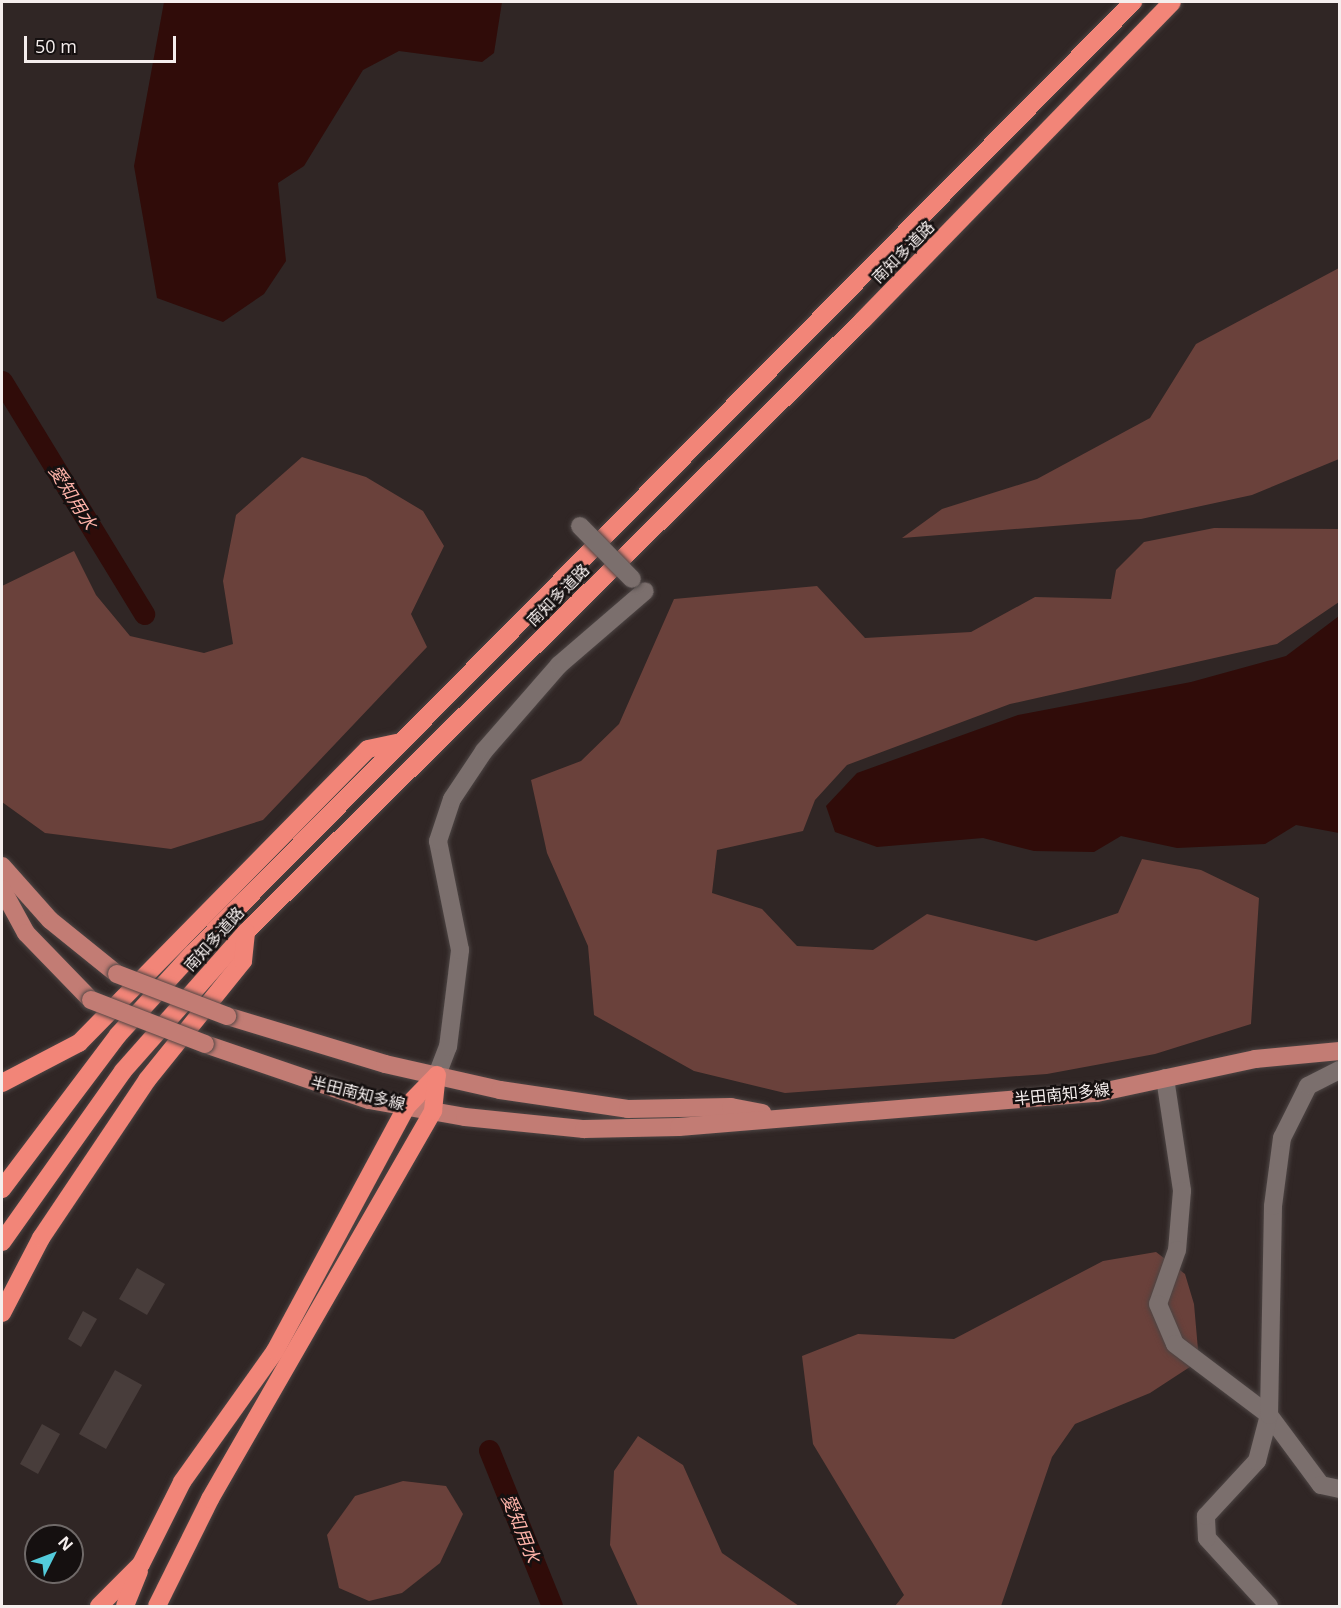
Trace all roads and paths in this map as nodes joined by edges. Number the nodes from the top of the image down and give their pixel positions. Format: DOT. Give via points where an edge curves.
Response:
graph roads {
  1 [pos="1133,2"];
  2 [pos="1173,2"];
  3 [pos="580,526"];
  4 [pos="397,743"];
  5 [pos="2,866"];
  6 [pos="2,889"];
  7 [pos="246,932"];
  8 [pos="1340,1051"];
  9 [pos="1340,1070"];
  10 [pos="436,1075"];
  11 [pos="1165,1078"];
  12 [pos="2,1083"];
  13 [pos="407,1106"];
  14 [pos="433,1111"];
  15 [pos="782,1116"];
  16 [pos="2,1189"];
  17 [pos="2,1242"];
  18 [pos="2,1313"];
  19 [pos="1269,1415"];
  20 [pos="1340,1489"];
  21 [pos="141,1564"];
  22 [pos="170,1582"];
  23 [pos="99,1606"];
  24 [pos="125,1606"];
  25 [pos="157,1606"];
  26 [pos="164,1606"];
  27 [pos="1269,1606"];
  1 -- 4 [label="highway, 南知多道路" via="827,315"];
  2 -- 7 [label="highway, 南知多道路" via="864,320"];
  3 -- 10 [label="street, bridge" via="638,585 558,665 484,751 452,799 438,841 460,950 448,1047"];
  4 -- 12 [label="highway" via="368,748 79,1043"];
  4 -- 16 [label="highway, 南知多道路" via="118,1035"];
  5 -- 10 [label="main road, 半田南知多線, bridge" via="50,920 117,974 227,1016"];
  6 -- 13 [label="main road, 半田南知多線, bridge" via="26,933 91,1000 369,1100"];
  7 -- 17 [label="highway, 南知多道路" via="123,1071"];
  7 -- 18 [label="highway" via="243,961 147,1080 41,1238"];
  8 -- 11 [label="main road, 半田南知多線" via="1255,1059"];
  9 -- 19 [label="street" via="1308,1086 1282,1138 1273,1206"];
  10 -- 13 [label="highway"];
  10 -- 14 [label="highway"];
  10 -- 15 [label="main road, 半田南知多線" via="500,1090 628,1109 731,1107"];
  11 -- 15 [label="main road, 半田南知多線" via="1097,1093"];
  11 -- 19 [label="street" via="1182,1191 1177,1250 1158,1304 1175,1344"];
  13 -- 14 [label="main road, 半田南知多線"];
  13 -- 21 [label="highway" via="275,1351 182,1482"];
  14 -- 15 [label="main road, 半田南知多線" via="585,1129 679,1127"];
  14 -- 22 [label="highway" via="210,1498"];
  19 -- 20 [label="street" via="1321,1485"];
  19 -- 27 [label="street" via="1257,1461 1206,1516 1207,1538"];
  21 -- 23 [label="highway"];
  21 -- 24 [label="highway"];
  22 -- 25 [label="highway"];
  22 -- 26 [label="highway"];
}
